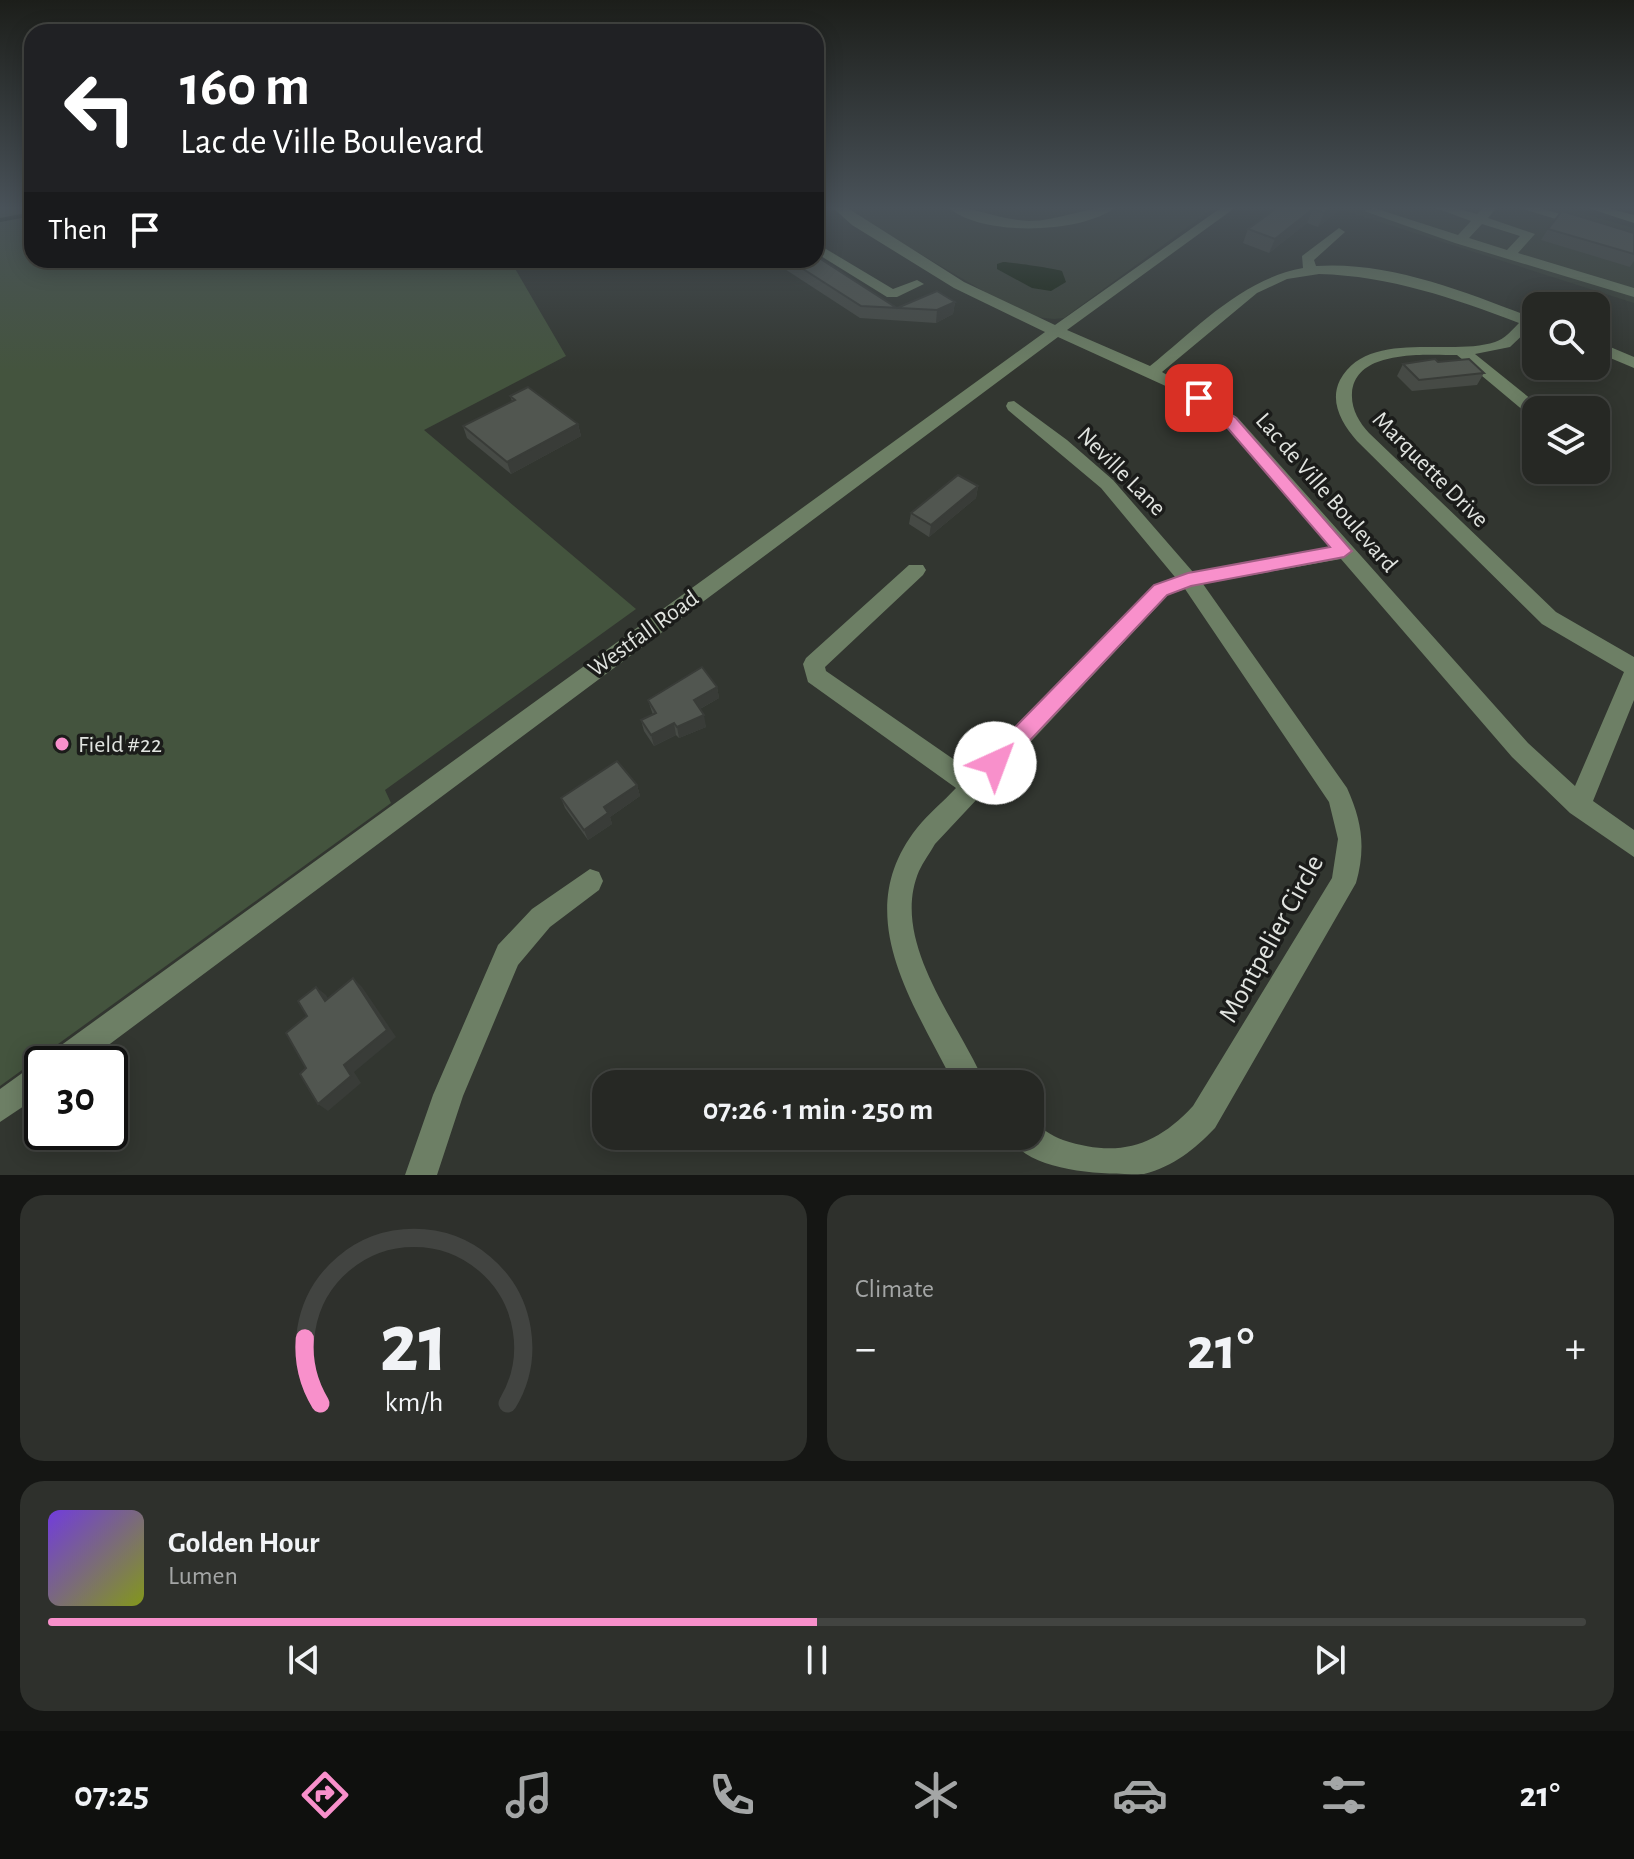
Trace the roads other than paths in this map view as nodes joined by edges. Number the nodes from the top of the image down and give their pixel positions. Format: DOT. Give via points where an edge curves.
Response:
graph roads {
  1 [pos="840,262"];
  2 [pos="923,262"];
  3 [pos="1155,262"];
  4 [pos="1307,262"];
  5 [pos="1532,262"];
  6 [pos="1312,270"];
  7 [pos="917,284"];
  8 [pos="1634,293"];
  9 [pos="1522,320"];
  10 [pos="1522,331"];
  11 [pos="1058,332"];
  12 [pos="1459,349"];
  13 [pos="1610,352"];
  14 [pos="1634,363"];
  15 [pos="1151,373"];
  16 [pos="1522,401"];
  17 [pos="1014,406"];
  18 [pos="1344,551"];
  19 [pos="916,570"];
  20 [pos="1188,580"];
  21 [pos="1634,667"];
  22 [pos="1634,674"];
  23 [pos="973,786"];
  24 [pos="1579,805"];
  25 [pos="1634,845"];
  26 [pos="590,881"];
  27 [pos="83,1046"];
  28 [pos="963,1070"];
  29 [pos="24,1089"];
  30 [pos="0,1107"];
  31 [pos="1044,1146"];
  32 [pos="1099,1169"];
  33 [pos="421,1175"];
  1 -- 7 [label="street" via="892,294"];
  2 -- 11 [label="street, Lac de Ville Boulevard" via="992,303"];
  3 -- 11 [label="street, Westfall Road"];
  4 -- 6 [label="street"];
  5 -- 8 [label="street"];
  6 -- 9 [label="street" via="1403,279"];
  6 -- 15 [label="street" via="1283,275 1252,290"];
  10 -- 12 [label="street, Marquette Drive" via="1499,346"];
  11 -- 15 [label="street, Lac de Ville Boulevard"];
  11 -- 27 [label="street, Westfall Road"];
  12 -- 16 [label="street"];
  12 -- 21 [label="street, Marquette Drive" via="1384,356 1355,370 1343,395 1353,426 1549,618"];
  13 -- 14 [label="street"];
  15 -- 18 [label="street, Lac de Ville Boulevard" via="1231,421"];
  17 -- 20 [label="street, Neville Lane" via="1108,485"];
  18 -- 20 [label="street"];
  18 -- 24 [label="street, Lac de Ville Boulevard" via="1520,750"];
  19 -- 23 [label="street" via="813,670"];
  20 -- 23 [label="street" via="1146,602"];
  20 -- 32 [label="street, Montpelier Circle" via="1338,796 1353,836 1351,860 1343,883 1204,1117 1181,1142 1153,1157"];
  22 -- 24 [label="street"];
  23 -- 28 [label="street" via="914,853 899,907 899,928 913,974"];
  24 -- 25 [label="street, Lac de Ville Boulevard"];
  26 -- 33 [label="street" via="541,918 508,955 448,1095"];
  29 -- 30 [label="street"];
  31 -- 32 [label="street, Montpelier Circle"];
}
